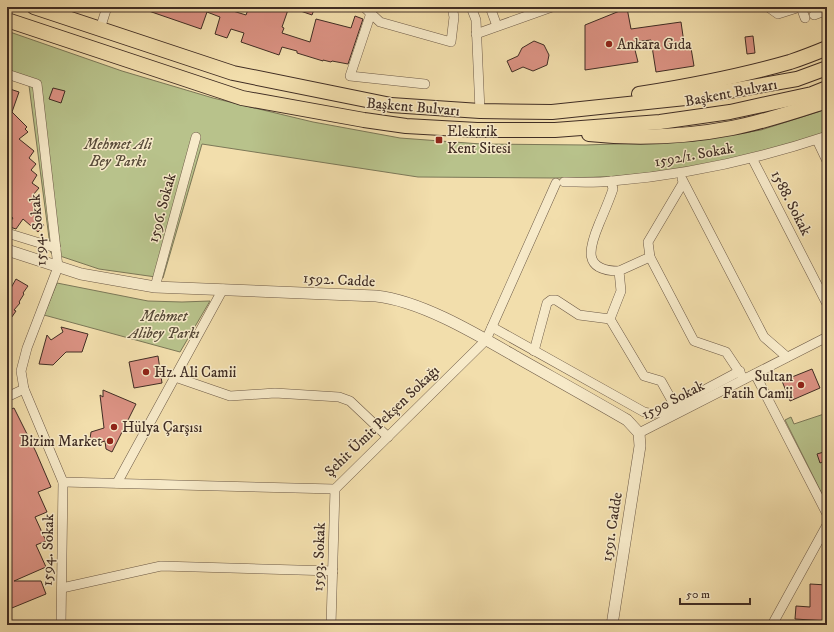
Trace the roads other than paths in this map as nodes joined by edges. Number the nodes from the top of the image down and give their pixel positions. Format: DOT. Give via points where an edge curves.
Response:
graph roads {
  1 [pos="34,7"];
  2 [pos="107,7"];
  3 [pos="452,7"];
  4 [pos="471,7"];
  5 [pos="490,7"];
  6 [pos="552,7"];
  7 [pos="768,7"];
  8 [pos="800,7"];
  9 [pos="368,10"];
  10 [pos="827,10"];
  11 [pos="7,20"];
  12 [pos="497,26"];
  13 [pos="100,29"];
  14 [pos="476,34"];
  15 [pos="827,48"];
  16 [pos="827,68"];
  17 [pos="7,74"];
  18 [pos="425,84"];
  19 [pos="827,88"];
  20 [pos="827,101"];
  21 [pos="480,111"];
  22 [pos="552,112"];
  23 [pos="554,130"];
  24 [pos="827,136"];
  25 [pos="196,137"];
  26 [pos="817,140"];
  27 [pos="752,158"];
  28 [pos="827,160"];
  29 [pos="679,174"];
  30 [pos="611,181"];
  31 [pos="560,182"];
  32 [pos="683,183"];
  33 [pos="7,233"];
  34 [pos="56,248"];
  35 [pos="7,250"];
  36 [pos="650,257"];
  37 [pos="58,267"];
  38 [pos="619,271"];
  39 [pos="155,287"];
  40 [pos="223,289"];
  41 [pos="827,304"];
  42 [pos="610,319"];
  43 [pos="492,327"];
  44 [pos="827,337"];
  45 [pos="486,340"];
  46 [pos="534,351"];
  47 [pos="787,357"];
  48 [pos="740,371"];
  49 [pos="755,374"];
  50 [pos="175,377"];
  51 [pos="744,379"];
  52 [pos="24,389"];
  53 [pos="7,397"];
  54 [pos="675,406"];
  55 [pos="639,433"];
  56 [pos="388,437"];
  57 [pos="63,482"];
  58 [pos="117,483"];
  59 [pos="335,489"];
  60 [pos="827,514"];
  61 [pos="827,525"];
  62 [pos="332,571"];
  63 [pos="62,588"];
  64 [pos="61,625"];
  65 [pos="331,625"];
  66 [pos="612,625"];
  67 [pos="772,625"];
  1 -- 13 [label="main road, Başkent Bulvarı"];
  2 -- 13 [label="street"];
  3 -- 9 [label="street" via="454,16 451,42 380,22"];
  4 -- 14 [label="street" via="476,20"];
  5 -- 12 [label="street"];
  6 -- 12 [label="street"];
  7 -- 8 [label="street" via="778,14"];
  8 -- 10 [label="street" via="809,17"];
  9 -- 18 [label="street" via="350,76"];
  11 -- 23 [label="main road, Başkent Bulvarı" via="242,98 406,126 477,130"];
  12 -- 14 [label="street"];
  13 -- 21 [label="main road, Başkent Bulvarı" via="233,73 390,105"];
  14 -- 21 [label="street"];
  15 -- 22 [label="main road" via="790,62 720,79 623,96"];
  16 -- 22 [label="main road, Başkent Bulvarı" via="797,79 695,97"];
  17 -- 34 [label="street, 1594. Sokak" via="37,84"];
  19 -- 23 [label="main road, Başkent Bulvarı" via="812,94 730,112"];
  20 -- 23 [label="main road" via="733,128 681,135 617,137"];
  21 -- 22 [label="main road, Başkent Bulvarı"];
  24 -- 26 [label="street, 1592/1. Sokak"];
  25 -- 39 [label="street, 1596. Sokak"];
  26 -- 27 [label="street, 1592/1. Sokak"];
  26 -- 28 [label="street"];
  27 -- 29 [label="street, 1592/1. Sokak"];
  27 -- 41 [label="street, 1588. Sokak"];
  29 -- 30 [label="street, 1592/1. Sokak"];
  29 -- 32 [label="street"];
  30 -- 31 [label="street, 1592/1. Sokak"];
  30 -- 38 [label="street" via="613,189 593,240 591,252 596,266 609,271"];
  31 -- 43 [label="street, Şehit Ümit Pekşen Sokağı"];
  32 -- 36 [label="street" via="648,242"];
  32 -- 47 [label="street" via="764,337"];
  33 -- 34 [label="street"];
  34 -- 37 [label="street, 1594. Sokak"];
  35 -- 37 [label="street, 1592. Cadde"];
  36 -- 38 [label="street"];
  36 -- 48 [label="street" via="694,341 726,352"];
  37 -- 39 [label="street, 1592. Cadde" via="81,274"];
  37 -- 52 [label="street, 1594. Sokak" via="24,356 21,371"];
  38 -- 42 [label="street" via="621,290"];
  39 -- 40 [label="street, 1592. Cadde"];
  40 -- 45 [label="street, 1592. Cadde" via="382,297 425,310"];
  40 -- 50 [label="street"];
  42 -- 46 [label="street" via="579,315 556,300 551,300 547,304"];
  42 -- 54 [label="street" via="644,376 661,381"];
  43 -- 45 [label="street, Şehit Ümit Pekşen Sokağı"];
  43 -- 46 [label="street"];
  44 -- 47 [label="street, 1590 Sokak"];
  45 -- 55 [label="street, 1592. Cadde" via="627,420"];
  45 -- 56 [label="street, Şehit Ümit Pekşen Sokağı"];
  46 -- 54 [label="street" via="644,412 655,414"];
  47 -- 49 [label="street, 1590 Sokak"];
  48 -- 51 [label="street"];
  48 -- 54 [label="street"];
  49 -- 51 [label="street, 1590 Sokak"];
  49 -- 60 [label="street"];
  50 -- 56 [label="street" via="230,396 275,393 339,397 350,402"];
  50 -- 58 [label="street"];
  51 -- 55 [label="street, 1590 Sokak"];
  52 -- 53 [label="street"];
  52 -- 57 [label="street, 1594. Sokak"];
  55 -- 66 [label="street, 1591. Cadde" via="640,446"];
  56 -- 59 [label="street, Şehit Ümit Pekşen Sokağı"];
  57 -- 58 [label="street, Şehit Ümit Pekşen Sokağı"];
  57 -- 63 [label="street, 1594. Sokak"];
  58 -- 59 [label="street, Şehit Ümit Pekşen Sokağı"];
  59 -- 62 [label="street, 1593. Sokak"];
  61 -- 67 [label="street"];
  62 -- 63 [label="street" via="161,566"];
  62 -- 65 [label="street, 1593. Sokak"];
  63 -- 64 [label="street, 1594. Sokak"];
}
